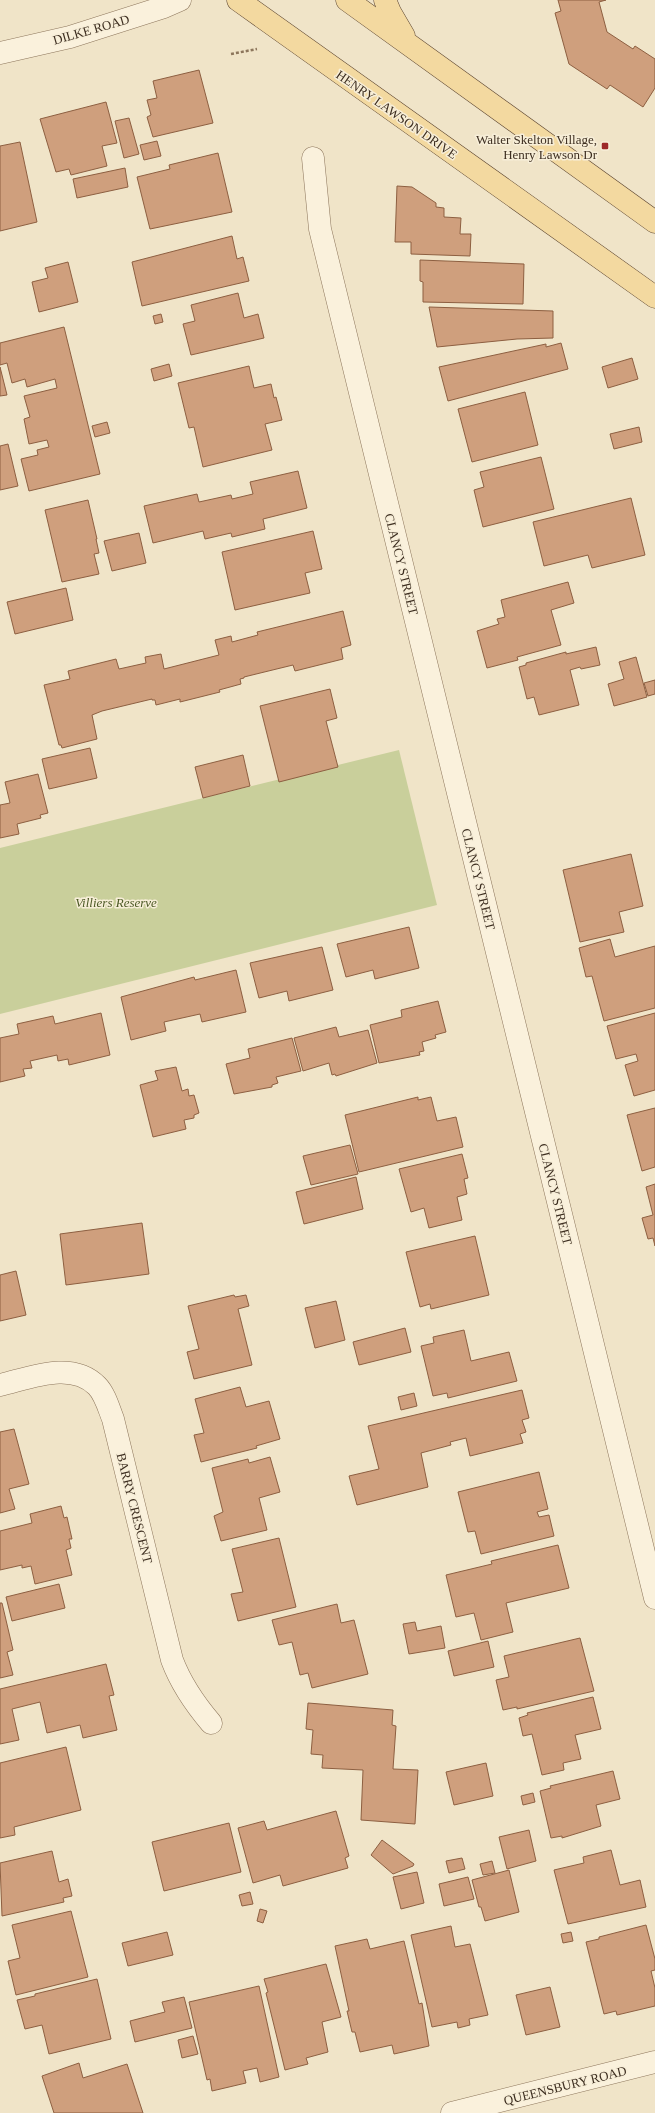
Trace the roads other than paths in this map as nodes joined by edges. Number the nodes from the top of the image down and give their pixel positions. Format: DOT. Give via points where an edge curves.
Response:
graph roads {
  1 [pos="180,0"];
  2 [pos="238,0"];
  3 [pos="347,0"];
  4 [pos="385,0"];
  5 [pos="408,42"];
  6 [pos="0,53"];
  7 [pos="313,158"];
  8 [pos="655,222"];
  9 [pos="655,297"];
  10 [pos="0,1385"];
  11 [pos="655,1598"];
  12 [pos="211,1723"];
  13 [pos="655,2062"];
  14 [pos="452,2113"];
  1 -- 6 [label="street, DILKE ROAD" via="70,37"];
  2 -- 9 [label="main road, HENRY LAWSON DRIVE"];
  3 -- 5 [label="main road"];
  4 -- 5 [label="main road"];
  5 -- 8 [label="main road"];
  7 -- 11 [label="street, CLANCY STREET" via="320,229"];
  10 -- 12 [label="street, BARRY CRESCENT" via="50,1373 66,1372 83,1376 98,1386 113,1419 172,1660 190,1697"];
  13 -- 14 [label="street, QUEENSBURY ROAD"];
}
